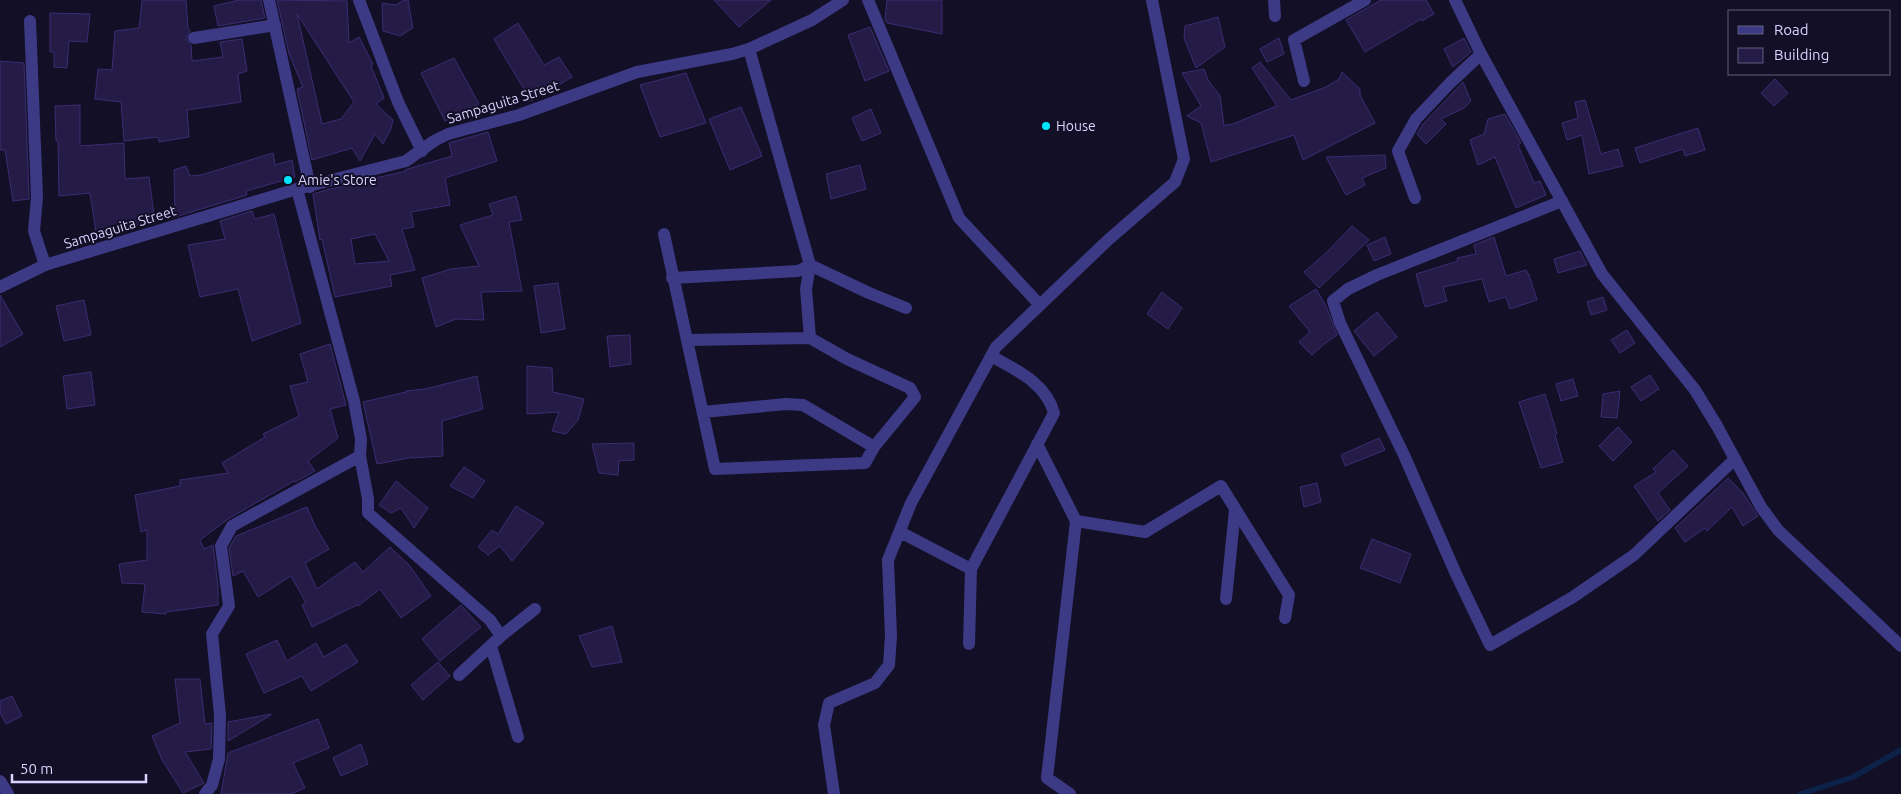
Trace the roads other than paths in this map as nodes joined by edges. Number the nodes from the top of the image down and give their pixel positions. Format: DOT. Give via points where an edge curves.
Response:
graph roads {
  1 [pos="269,0"];
  2 [pos="359,0"];
  3 [pos="843,0"];
  4 [pos="868,0"];
  5 [pos="1152,0"];
  6 [pos="1274,0"];
  7 [pos="1365,0"];
  8 [pos="1455,0"];
  9 [pos="1275,16"];
  10 [pos="30,21"];
  11 [pos="275,25"];
  12 [pos="194,38"];
  13 [pos="749,49"];
  14 [pos="1481,54"];
  15 [pos="1304,82"];
  16 [pos="422,151"];
  17 [pos="310,187"];
  18 [pos="297,189"];
  19 [pos="1415,198"];
  20 [pos="1562,201"];
  21 [pos="664,234"];
  22 [pos="45,265"];
  23 [pos="810,265"];
  24 [pos="672,278"];
  25 [pos="0,287"];
  26 [pos="1039,304"];
  27 [pos="906,308"];
  28 [pos="810,338"];
  29 [pos="687,340"];
  30 [pos="991,356"];
  31 [pos="703,412"];
  32 [pos="1037,444"];
  33 [pos="874,447"];
  34 [pos="360,456"];
  35 [pos="1735,459"];
  36 [pos="1235,510"];
  37 [pos="1076,522"];
  38 [pos="900,532"];
  39 [pos="971,569"];
  40 [pos="1226,599"];
  41 [pos="536,609"];
  42 [pos="1285,618"];
  43 [pos="500,636"];
  44 [pos="969,644"];
  45 [pos="491,646"];
  46 [pos="1901,646"];
  47 [pos="459,674"];
  48 [pos="518,737"];
  49 [pos="0,781"];
  50 [pos="8,794"];
  51 [pos="205,794"];
  52 [pos="834,794"];
  53 [pos="1070,794"];
  1 -- 11 [label="street"];
  2 -- 16 [label="street" via="398,102"];
  3 -- 13 [label="street, Sampaguita Street" via="812,20"];
  4 -- 26 [label="street" via="959,218"];
  5 -- 26 [label="street" via="1184,159 1175,182"];
  6 -- 9 [label="street"];
  7 -- 15 [label="street" via="1294,40"];
  8 -- 14 [label="street"];
  10 -- 22 [label="street" via="37,197 34,231"];
  11 -- 12 [label="street"];
  11 -- 17 [label="street"];
  13 -- 16 [label="street, Sampaguita Street" via="637,72 519,115 448,134"];
  13 -- 23 [label="street"];
  14 -- 19 [label="street" via="1416,119 1398,151"];
  14 -- 20 [label="street"];
  16 -- 17 [label="street, Sampaguita Street" via="406,161"];
  17 -- 18 [label="street, Sampaguita Street"];
  18 -- 22 [label="street, Sampaguita Street"];
  18 -- 34 [label="street" via="354,401 361,439"];
  20 -- 35 [label="street" via="1602,274 1695,390"];
  20 -- 35 [label="street" via="1377,275 1348,289 1333,301 1340,323 1490,645 1573,597 1634,555"];
  21 -- 24 [label="street"];
  22 -- 25 [label="street, Sampaguita Street"];
  23 -- 24 [label="street" via="798,271"];
  23 -- 27 [label="street"];
  23 -- 28 [label="street" via="806,289"];
  24 -- 29 [label="street"];
  26 -- 30 [label="street"];
  28 -- 29 [label="street"];
  28 -- 33 [label="street" via="910,388 915,397"];
  29 -- 31 [label="street"];
  30 -- 32 [label="street" via="1037,384 1052,406 1054,413"];
  30 -- 38 [label="street" via="911,503"];
  31 -- 33 [label="street" via="803,405"];
  31 -- 33 [label="street" via="715,469 865,463"];
  32 -- 37 [label="street"];
  32 -- 39 [label="street"];
  34 -- 43 [label="street" via="368,514 490,620"];
  34 -- 51 [label="street" via="232,526 221,546 229,606 212,634 220,715 219,759 212,785"];
  35 -- 46 [label="street" via="1761,507 1778,530"];
  36 -- 37 [label="street" via="1221,486 1145,532"];
  36 -- 40 [label="street"];
  36 -- 42 [label="street" via="1289,595"];
  37 -- 53 [label="street" via="1047,778"];
  38 -- 39 [label="street"];
  38 -- 52 [label="street" via="888,560 889,664 876,683 829,703 824,725"];
  39 -- 44 [label="street"];
  41 -- 43 [label="street"];
  43 -- 45 [label="street"];
  45 -- 47 [label="street"];
  45 -- 48 [label="street"];
  49 -- 50 [label="street"];
}
